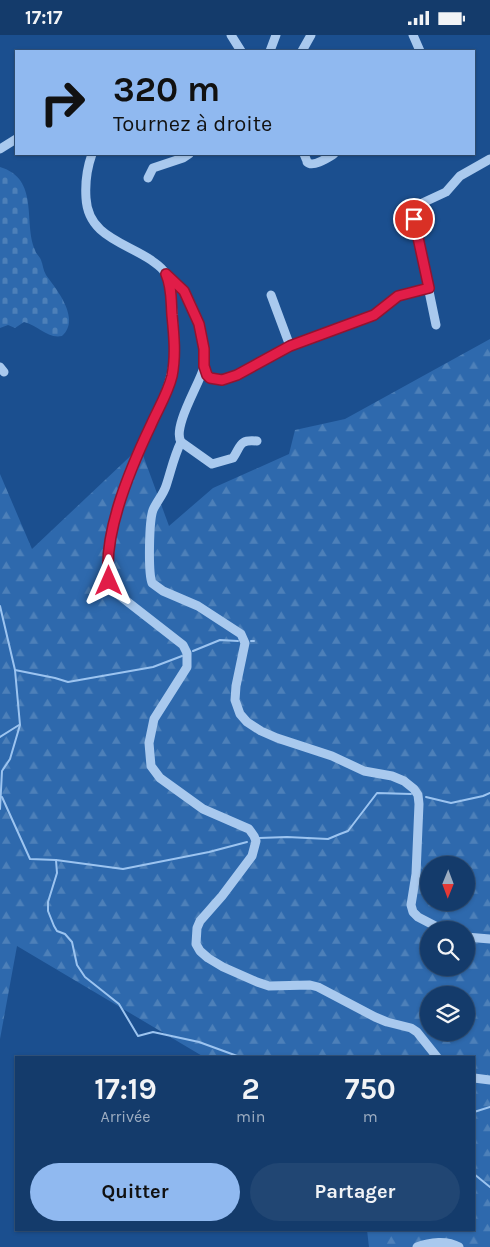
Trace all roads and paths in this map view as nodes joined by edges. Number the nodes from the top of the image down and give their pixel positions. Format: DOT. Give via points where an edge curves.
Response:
graph roads {
  1 [pos="231,35"];
  2 [pos="276,35"];
  3 [pos="311,35"];
  4 [pos="413,35"];
  5 [pos="240,50"];
  6 [pos="270,50"];
  7 [pos="303,50"];
  8 [pos="420,50"];
  9 [pos="15,140"];
  10 [pos="0,149"];
  11 [pos="92,155"];
  12 [pos="188,155"];
  13 [pos="304,155"];
  14 [pos="332,155"];
  15 [pos="490,159"];
  16 [pos="148,178"];
  17 [pos="166,274"];
  18 [pos="429,288"];
  19 [pos="271,295"];
  20 [pos="436,325"];
  21 [pos="290,346"];
  22 [pos="204,366"];
  23 [pos="257,441"];
  24 [pos="181,442"];
  25 [pos="426,921"];
  26 [pos="475,938"];
  27 [pos="490,939"];
  28 [pos="436,1056"];
  29 [pos="475,1078"];
  30 [pos="490,1080"];
  31 [pos="417,1247"];
  32 [pos="459,1247"];
  1 -- 5 [label="street"];
  2 -- 6 [label="street"];
  3 -- 7 [label="street"];
  4 -- 8 [label="street"];
  9 -- 10 [label="street"];
  11 -- 17 [label="street" via="86,175 86,194 94,223 102,232 156,264"];
  12 -- 16 [label="street" via="154,167"];
  13 -- 14 [label="street" via="307,162 313,163"];
  15 -- 18 [label="street" via="460,176 446,192 415,208 414,219"];
  17 -- 22 [label="street" via="184,291 199,324"];
  17 -- 28 [label="street" via="174,339 172,372 116,512 108,577 114,592 182,645 187,653 187,667 154,719 148,743 152,769 204,809 249,829 256,841 252,856 200,921 196,944 208,958 257,982 269,986 318,987 382,1021 411,1028"];
  18 -- 20 [label="street"];
  18 -- 21 [label="street" via="398,296 374,315"];
  19 -- 21 [label="street"];
  21 -- 22 [label="street" via="222,380 208,376"];
  22 -- 24 [label="street" via="179,432"];
  23 -- 24 [label="street" via="241,443 233,458 215,464 208,463"];
  24 -- 25 [label="street" via="166,488 151,517 152,583 198,606 241,634 245,643 235,700 247,722 269,735 332,756 364,771 392,776 414,789 419,804 416,874 411,905 413,912"];
  26 -- 27 [label="street"];
  29 -- 30 [label="street"];
  31 -- 32 [label="street" via="444,1243"];
}
